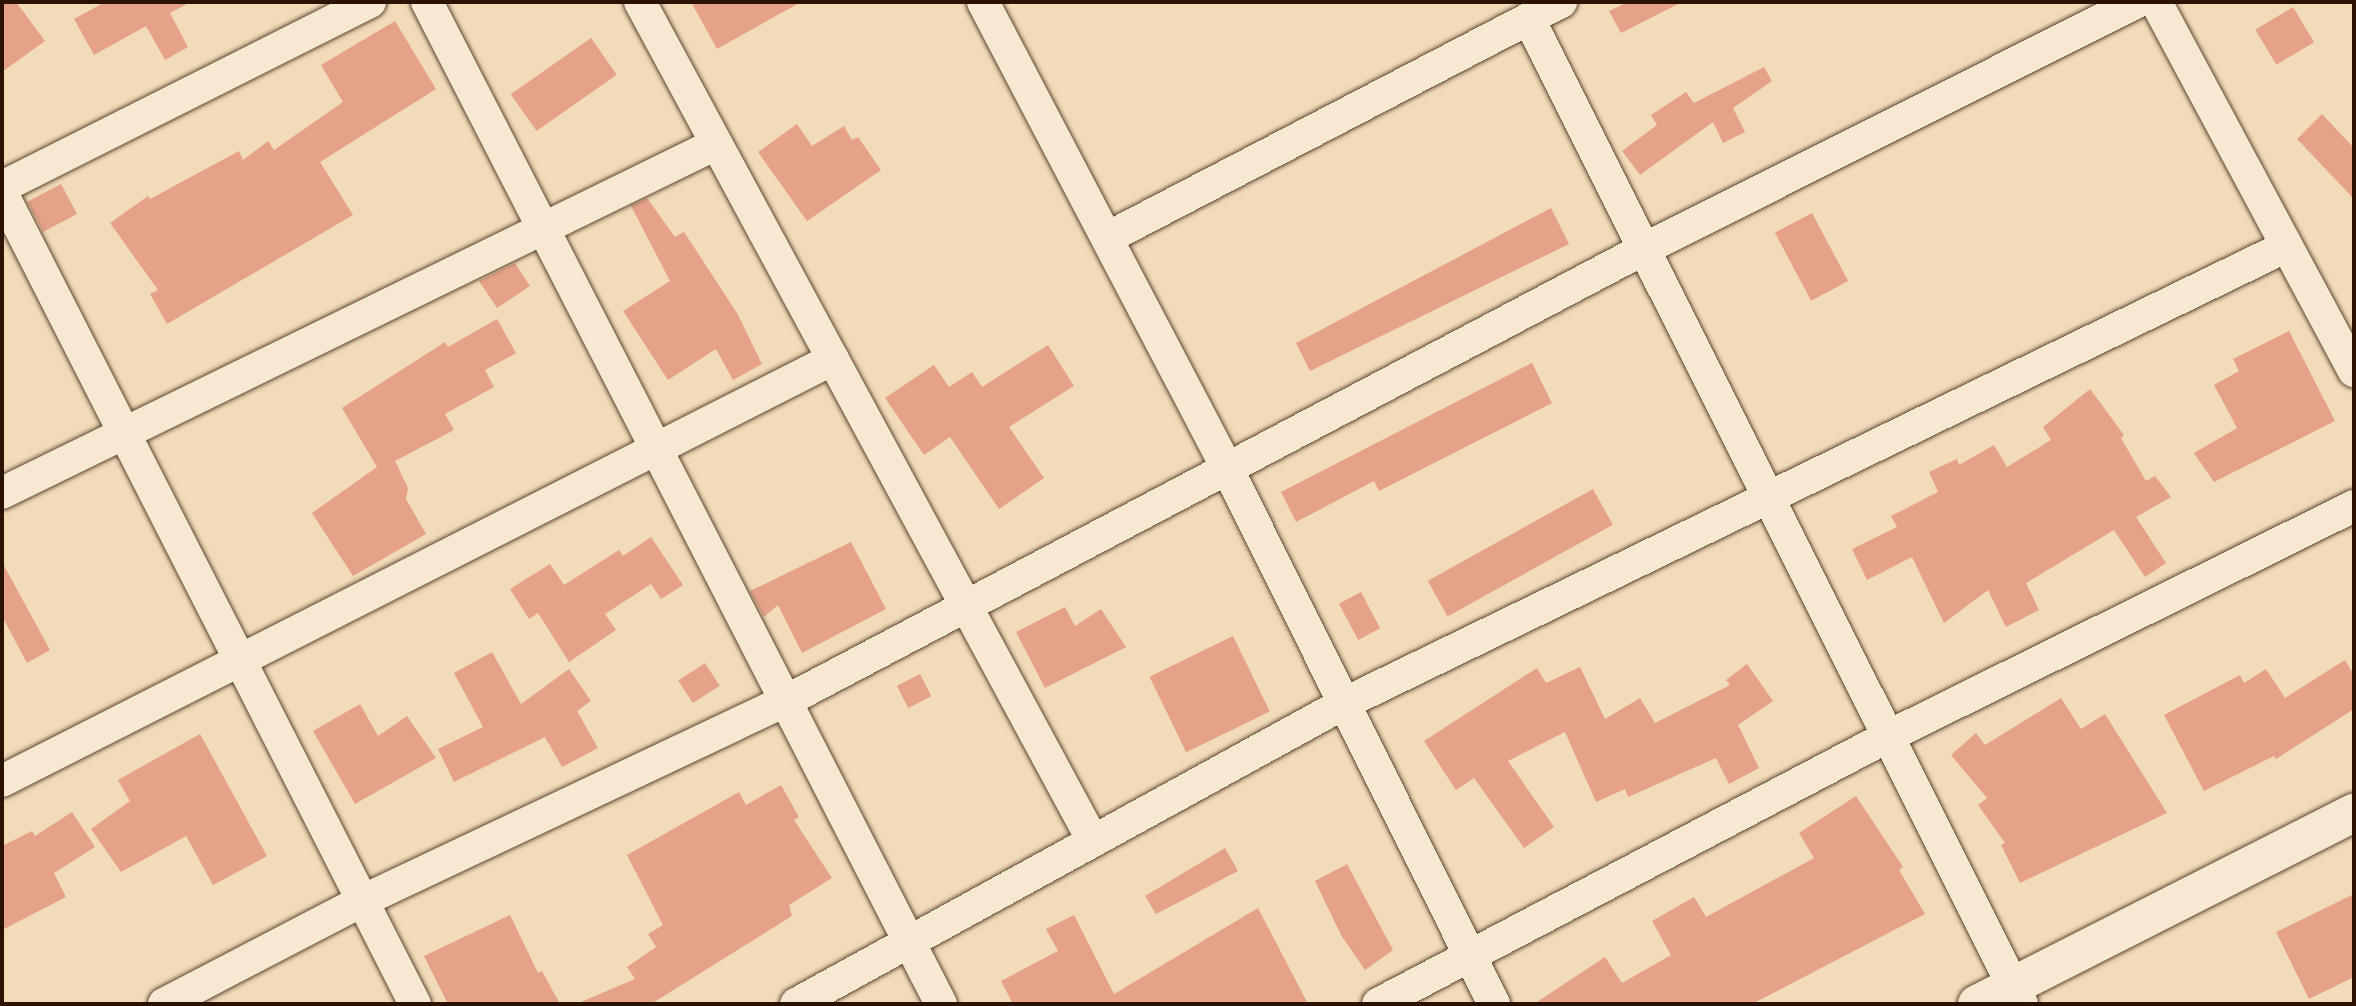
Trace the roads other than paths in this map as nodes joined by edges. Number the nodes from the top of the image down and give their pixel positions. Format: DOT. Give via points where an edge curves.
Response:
graph roads {
  1 [pos="370,2"];
  2 [pos="428,2"];
  3 [pos="640,2"];
  4 [pos="983,2"];
  5 [pos="1561,2"];
  6 [pos="2137,2"];
  7 [pos="2156,2"];
  8 [pos="1529,19"];
  9 [pos="716,144"];
  10 [pos="2,187"];
  11 [pos="2,193"];
  12 [pos="543,228"];
  13 [pos="1107,238"];
  14 [pos="2287,246"];
  15 [pos="1644,248"];
  16 [pos="833,359"];
  17 [pos="2354,371"];
  18 [pos="124,433"];
  19 [pos="657,449"];
  20 [pos="1227,467"];
  21 [pos="2,493"];
  22 [pos="1768,498"];
  23 [pos="2354,506"];
  24 [pos="967,608"];
  25 [pos="240,660"];
  26 [pos="786,701"];
  27 [pos="1343,704"];
  28 [pos="1887,737"];
  29 [pos="2,781"];
  30 [pos="2354,813"];
  31 [pos="1093,841"];
  32 [pos="362,901"];
  33 [pos="909,941"];
  34 [pos="1471,957"];
  35 [pos="2017,995"];
  36 [pos="164,1004"];
  37 [pos="415,1004"];
  38 [pos="796,1004"];
  39 [pos="941,1004"];
  40 [pos="1378,1004"];
  41 [pos="1494,1004"];
  42 [pos="1977,1004"];
  1 -- 10 [label="street"];
  2 -- 12 [label="street"];
  3 -- 9 [label="street"];
  4 -- 13 [label="street"];
  5 -- 8 [label="street"];
  6 -- 15 [label="street"];
  7 -- 14 [label="street"];
  8 -- 13 [label="street"];
  8 -- 15 [label="street"];
  9 -- 12 [label="street"];
  9 -- 16 [label="street"];
  11 -- 18 [label="street"];
  12 -- 18 [label="street"];
  12 -- 19 [label="street"];
  13 -- 20 [label="street"];
  14 -- 17 [label="street"];
  14 -- 22 [label="street"];
  15 -- 20 [label="street"];
  15 -- 22 [label="street"];
  16 -- 19 [label="street"];
  16 -- 24 [label="street"];
  18 -- 21 [label="street"];
  18 -- 25 [label="street"];
  19 -- 25 [label="street"];
  19 -- 26 [label="street"];
  20 -- 24 [label="street"];
  20 -- 27 [label="street"];
  22 -- 27 [label="street"];
  22 -- 28 [label="street"];
  23 -- 28 [label="street"];
  24 -- 26 [label="street"];
  24 -- 31 [label="street"];
  25 -- 29 [label="street"];
  25 -- 32 [label="street"];
  26 -- 32 [label="street"];
  26 -- 33 [label="street"];
  27 -- 31 [label="street"];
  27 -- 34 [label="street"];
  28 -- 34 [label="street"];
  28 -- 35 [label="street"];
  30 -- 35 [label="street"];
  31 -- 33 [label="street"];
  32 -- 36 [label="street"];
  32 -- 37 [label="street"];
  33 -- 38 [label="street"];
  33 -- 39 [label="street"];
  34 -- 40 [label="street"];
  34 -- 41 [label="street"];
  35 -- 42 [label="street"];
}
